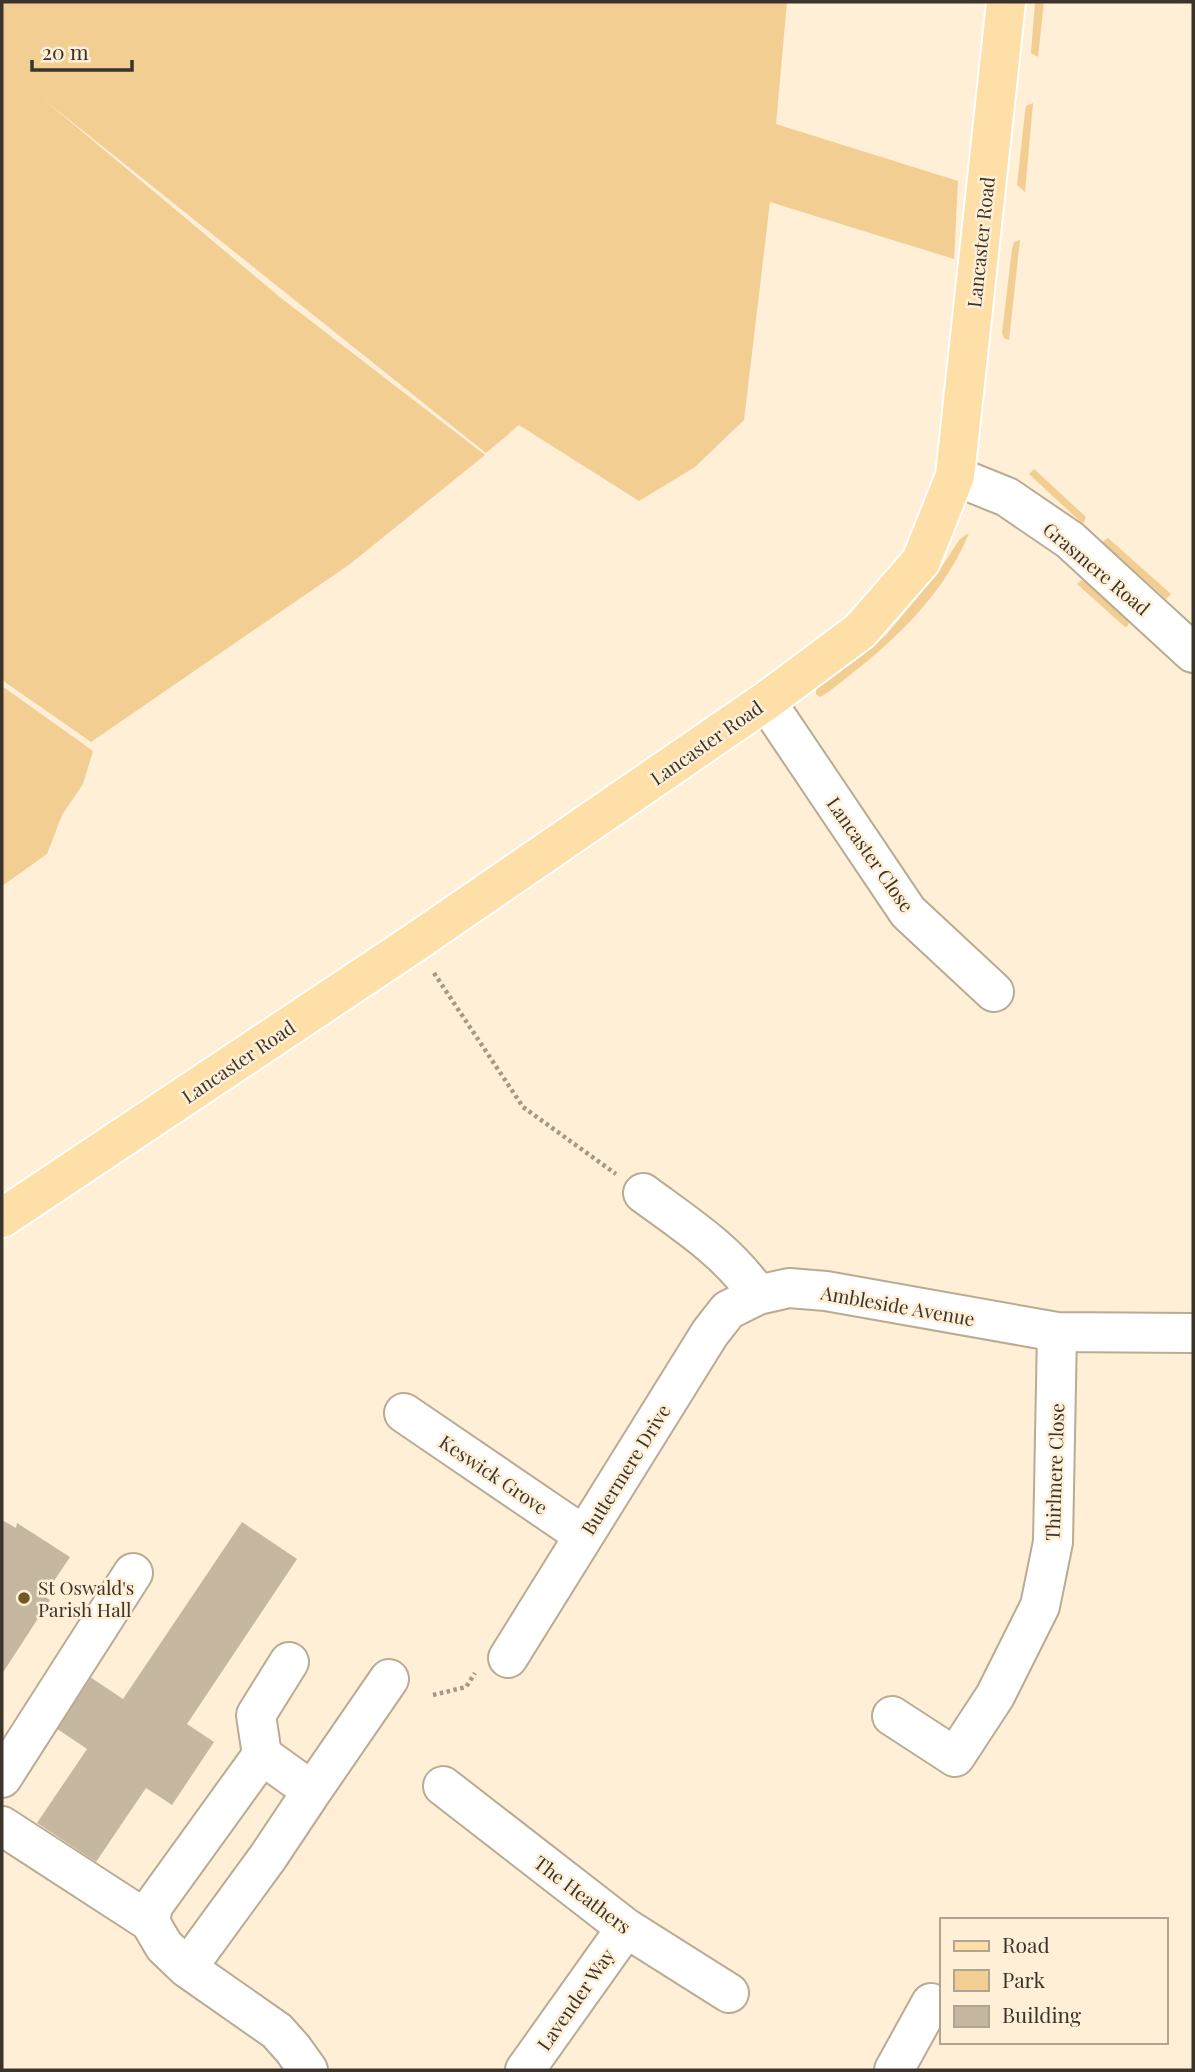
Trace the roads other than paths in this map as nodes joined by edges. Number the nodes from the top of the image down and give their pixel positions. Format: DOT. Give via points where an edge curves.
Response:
graph roads {
  1 [pos="1006,2"];
  2 [pos="955,476"];
  3 [pos="1193,653"];
  4 [pos="766,701"];
  5 [pos="994,992"];
  6 [pos="643,1193"];
  7 [pos="2,1218"];
  8 [pos="758,1295"];
  9 [pos="1057,1332"];
  10 [pos="1193,1333"];
  11 [pos="404,1413"];
  12 [pos="583,1535"];
  13 [pos="133,1573"];
  14 [pos="508,1658"];
  15 [pos="289,1662"];
  16 [pos="389,1679"];
  17 [pos="892,1716"];
  18 [pos="262,1755"];
  19 [pos="2,1778"];
  20 [pos="443,1786"];
  21 [pos="312,1791"];
  22 [pos="2,1826"];
  23 [pos="150,1922"];
  24 [pos="626,1928"];
  25 [pos="187,1968"];
  26 [pos="729,1993"];
  27 [pos="931,2003"];
  28 [pos="308,2070"];
  29 [pos="525,2070"];
  30 [pos="894,2070"];
  1 -- 2 [label="main road, Lancaster Road"];
  2 -- 3 [label="street, Grasmere Road" via="1007,497 1069,540"];
  2 -- 4 [label="main road, Lancaster Road" via="921,561 860,631"];
  4 -- 5 [label="street, Lancaster Close" via="908,912"];
  4 -- 7 [label="main road, Lancaster Road"];
  6 -- 8 [label="street" via="720,1250"];
  8 -- 9 [label="street, Ambleside Avenue" via="789,1288 826,1291"];
  8 -- 12 [label="street, Buttermere Drive" via="728,1310 710,1333"];
  9 -- 10 [label="street, Ambleside Avenue"];
  9 -- 17 [label="street, Thirlmere Close" via="1053,1542 1040,1606 995,1696 969,1765"];
  11 -- 12 [label="street, Keswick Grove"];
  12 -- 14 [label="street, Buttermere Drive"];
  13 -- 19 [label="street"];
  15 -- 18 [label="street" via="256,1715"];
  16 -- 21 [label="street"];
  18 -- 21 [label="street"];
  18 -- 23 [label="street" via="153,1906"];
  20 -- 24 [label="street, The Heathers"];
  21 -- 25 [label="street"];
  22 -- 23 [label="street"];
  23 -- 25 [label="street" via="164,1946"];
  24 -- 26 [label="street, The Heathers"];
  24 -- 29 [label="street, Lavender Way"];
  25 -- 28 [label="street" via="277,2031"];
  27 -- 30 [label="street"];
}
